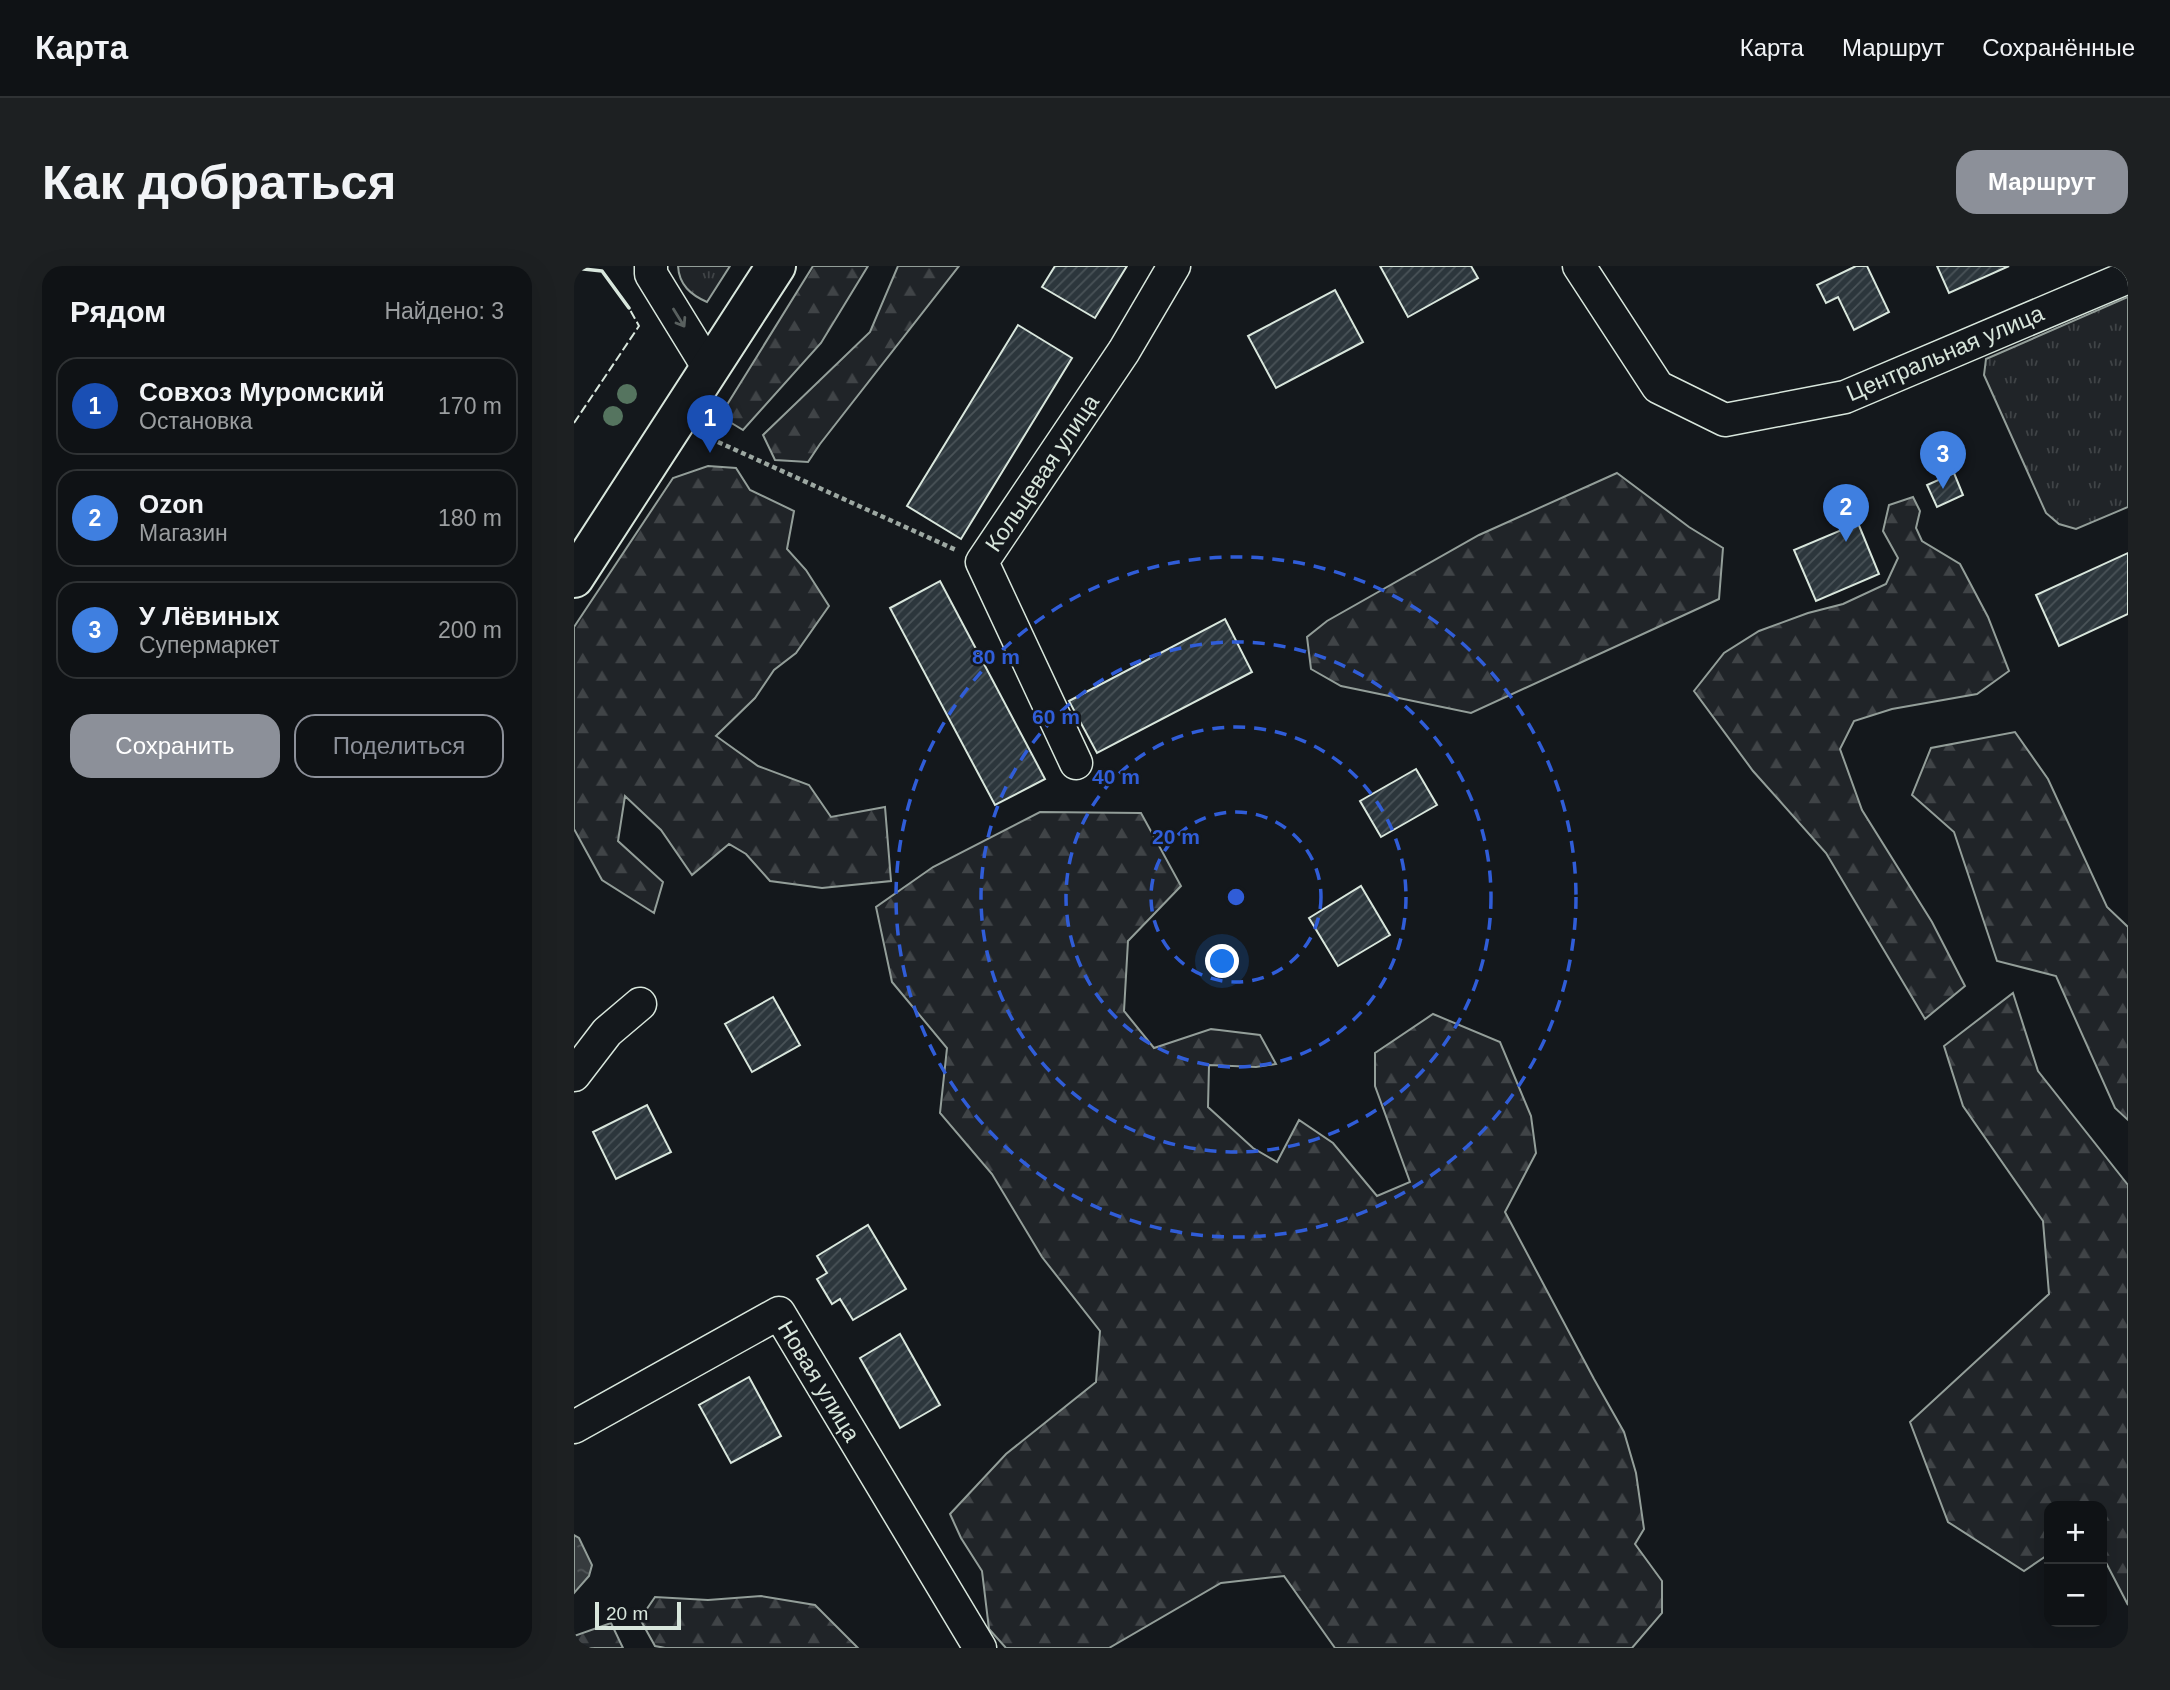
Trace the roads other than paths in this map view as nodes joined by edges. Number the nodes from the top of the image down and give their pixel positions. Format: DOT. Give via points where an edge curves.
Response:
graph roads {
  1 [pos="651,266"];
  2 [pos="776,266"];
  3 [pos="1174,266"];
  4 [pos="1579,266"];
  5 [pos="2128,276"];
  6 [pos="710,370"];
  7 [pos="574,578"];
  8 [pos="1076,763"];
  9 [pos="640,1004"];
  10 [pos="574,1075"];
  11 [pos="582,1416"];
  12 [pos="980,1648"];
  1 -- 6 [label="street, one-way" via="651,274"];
  2 -- 6 [label="main road"];
  3 -- 8 [label="street, Кольцевая улица" via="1125,351 982,562"];
  4 -- 5 [label="street, Центральная улица" via="1658,387 1725,420 1846,397"];
  6 -- 7 [label="main road"];
  9 -- 10 [label="street" via="607,1032"];
  11 -- 12 [label="street, Новая улица" via="779,1313"];
}
